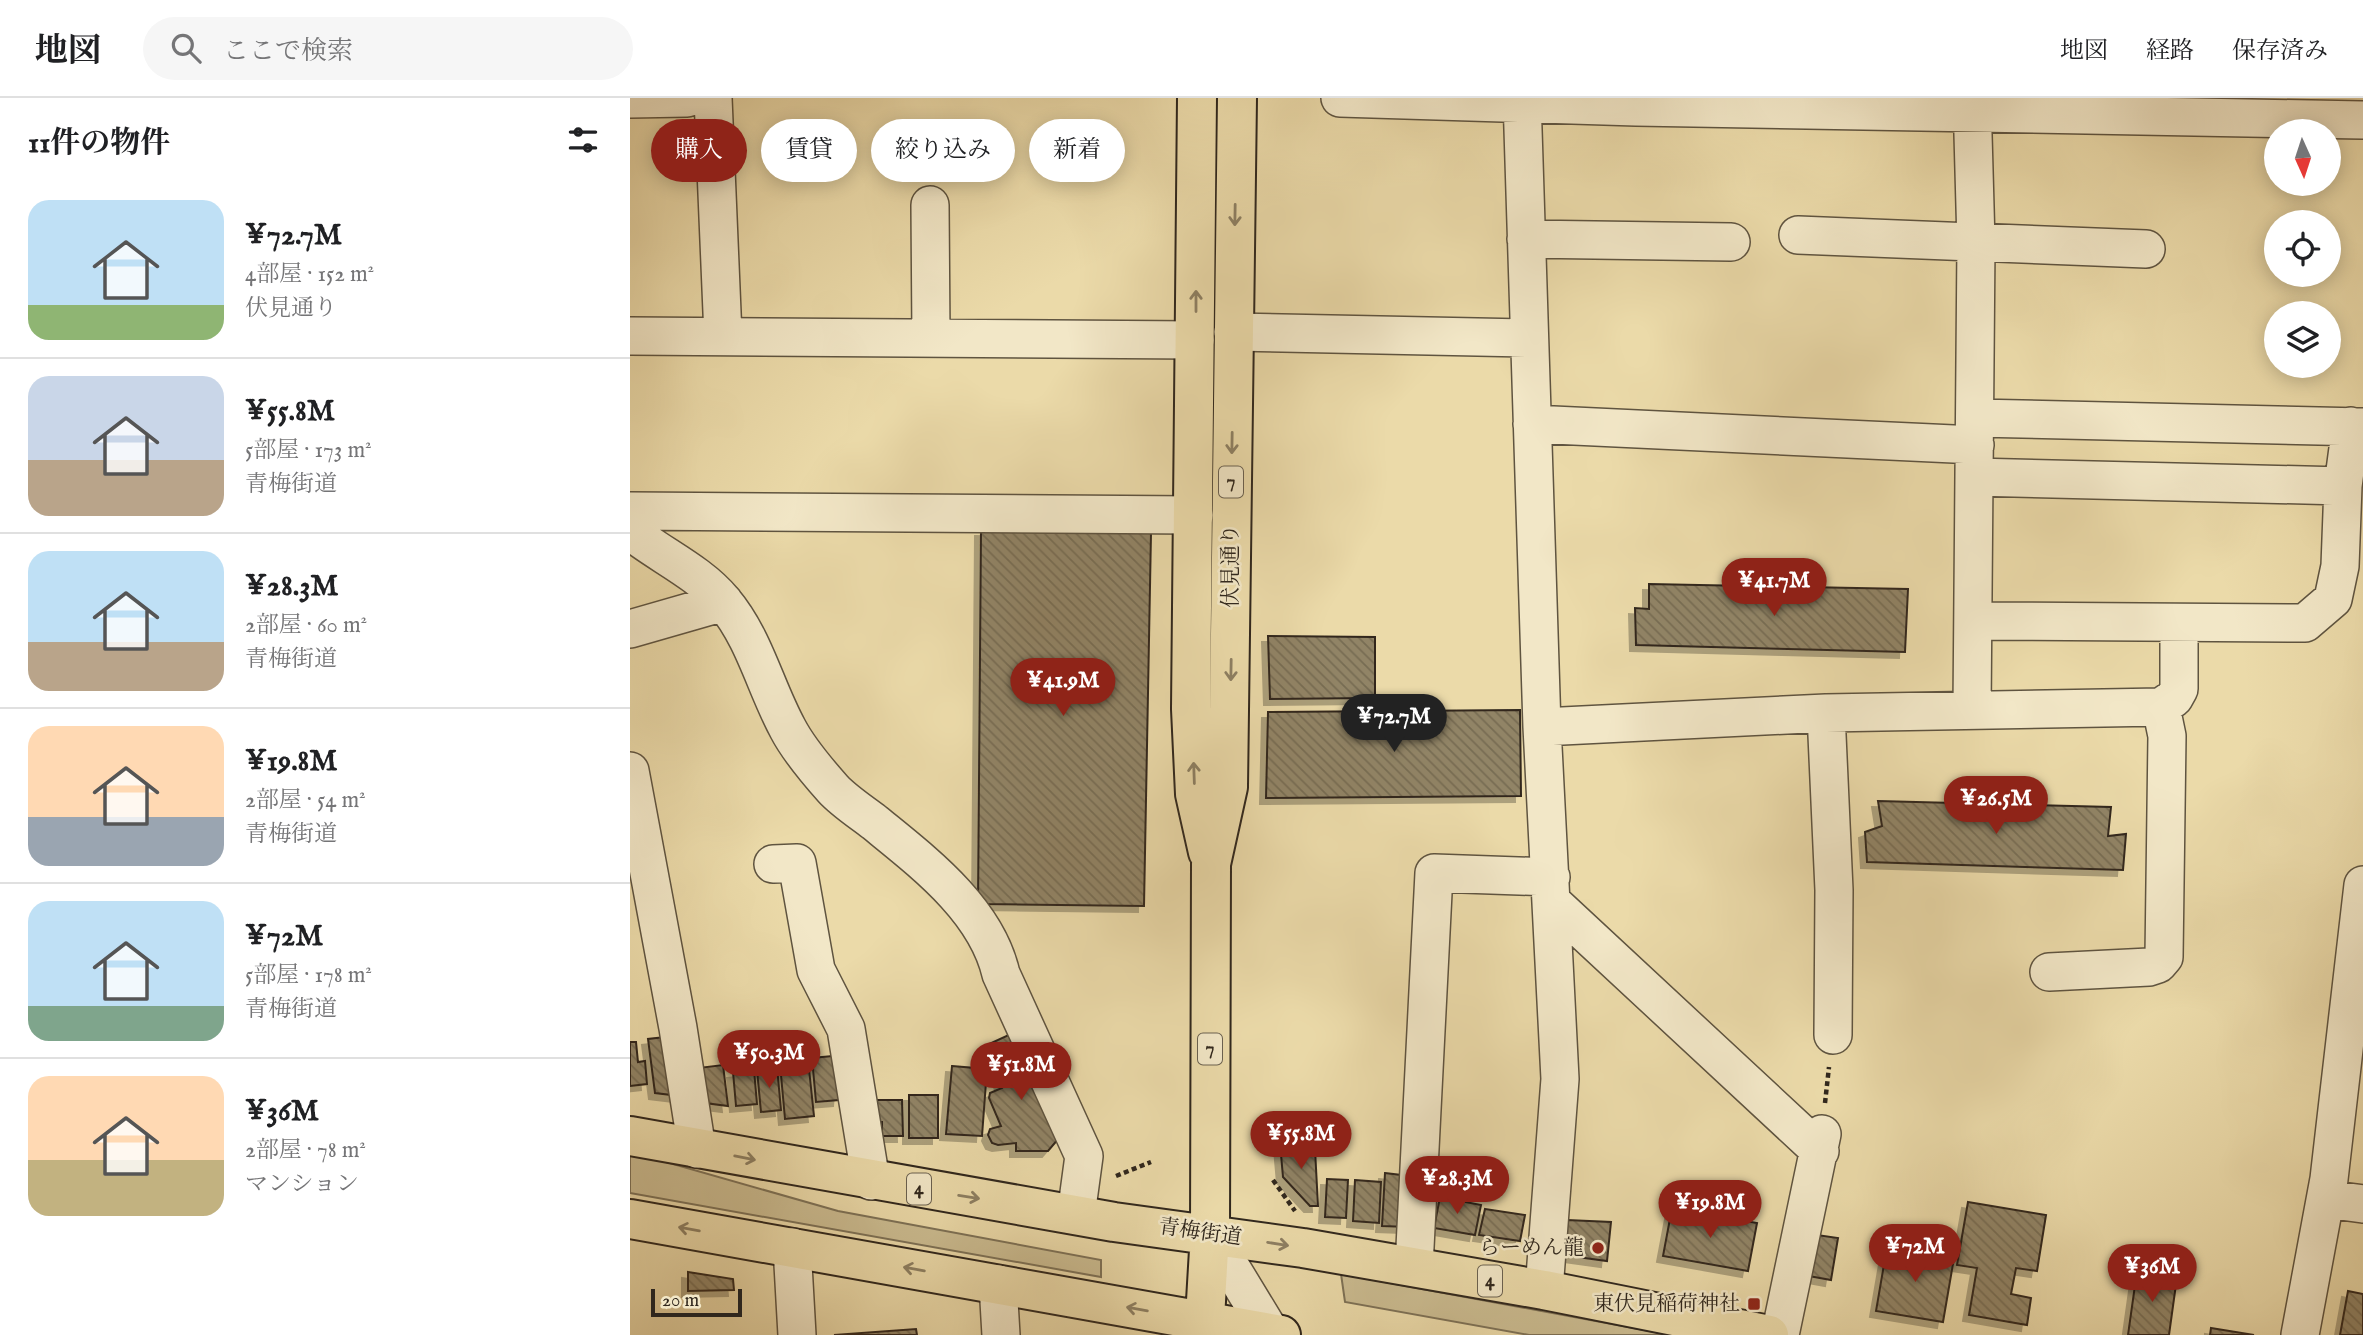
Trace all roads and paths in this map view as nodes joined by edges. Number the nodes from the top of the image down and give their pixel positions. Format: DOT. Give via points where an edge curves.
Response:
graph roads {
  1 [pos="687,98"];
  2 [pos="713,98"];
  3 [pos="1198,98"];
  4 [pos="1237,98"];
  5 [pos="1340,98"];
  6 [pos="630,99"];
  7 [pos="1522,101"];
  8 [pos="1636,103"];
  9 [pos="1749,103"];
  10 [pos="1973,106"];
  11 [pos="2363,120"];
  12 [pos="930,205"];
  13 [pos="1798,235"];
  14 [pos="1526,239"];
  15 [pos="1731,242"];
  16 [pos="1976,243"];
  17 [pos="2146,249"];
  18 [pos="1233,332"];
  19 [pos="630,336"];
  20 [pos="723,337"];
  21 [pos="932,337"];
  22 [pos="1530,338"];
  23 [pos="1195,340"];
  24 [pos="1532,424"];
  25 [pos="2357,426"];
  26 [pos="1975,446"];
  27 [pos="2343,486"];
  28 [pos="630,511"];
  29 [pos="1194,515"];
  30 [pos="630,531"];
  31 [pos="724,602"];
  32 [pos="1973,621"];
  33 [pos="2179,624"];
  34 [pos="630,629"];
  35 [pos="2161,707"];
  36 [pos="1972,710"];
  37 [pos="1826,713"];
  38 [pos="1542,727"];
  39 [pos="630,771"];
  40 [pos="773,864"];
  41 [pos="1211,864"];
  42 [pos="2363,885"];
  43 [pos="1552,890"];
  44 [pos="2049,972"];
  45 [pos="1833,1035"];
  46 [pos="2355,1055"];
  47 [pos="630,1136"];
  48 [pos="1821,1143"];
  49 [pos="697,1149"];
  50 [pos="1151,1162"];
  51 [pos="1116,1176"];
  52 [pos="1273,1180"];
  53 [pos="871,1181"];
  54 [pos="2326,1199"];
  55 [pos="2363,1204"];
  56 [pos="1295,1211"];
  57 [pos="1076,1215"];
  58 [pos="630,1219"];
  59 [pos="1210,1233"];
  60 [pos="792,1247"];
  61 [pos="1414,1268"];
  62 [pos="998,1284"];
  63 [pos="1544,1290"];
  64 [pos="1204,1328"];
  65 [pos="1275,1334"];
  66 [pos="797,1335"];
  67 [pos="1001,1335"];
  68 [pos="1769,1335"];
  69 [pos="1780,1335"];
  70 [pos="2300,1335"];
  1 -- 6 [label="street"];
  2 -- 20 [label="street"];
  23 -- 3 [label="main road, 伏見通り / 7, one-way"];
  4 -- 18 [label="main road, 伏見通り / 7, one-way"];
  5 -- 7 [label="street"];
  7 -- 8 [label="street"];
  7 -- 14 [label="street"];
  8 -- 9 [label="street"];
  9 -- 10 [label="street"];
  10 -- 11 [label="street"];
  10 -- 16 [label="street"];
  12 -- 21 [label="street"];
  13 -- 16 [label="street"];
  14 -- 15 [label="street"];
  14 -- 22 [label="street"];
  16 -- 17 [label="street"];
  16 -- 26 [label="street"];
  18 -- 22 [label="street"];
  18 -- 41 [label="main road, 伏見通り / 7, one-way" via="1228,787"];
  19 -- 20 [label="street"];
  20 -- 21 [label="street"];
  21 -- 23 [label="street"];
  22 -- 24 [label="street"];
  23 -- 29 [label="main road, 伏見通り / 7"];
  24 -- 26 [label="street"];
  24 -- 38 [label="street"];
  25 -- 26 [label="street"];
  25 -- 27 [label="street"];
  26 -- 27 [label="street"];
  26 -- 32 [label="street"];
  27 -- 33 [label="street" via="2340,566 2333,599 2305,623"];
  28 -- 29 [label="street"];
  41 -- 29 [label="main road, 伏見通り / 7, one-way" via="1195,794 1191,709"];
  30 -- 31 [label="street" via="710,587"];
  31 -- 34 [label="street"];
  31 -- 57 [label="street" via="745,632 788,730 813,763 834,790 930,867 963,904 997,954 1001,974 1084,1156"];
  32 -- 33 [label="street"];
  32 -- 36 [label="street"];
  33 -- 35 [label="street" via="2179,689"];
  35 -- 36 [label="street"];
  35 -- 44 [label="street" via="2167,736 2164,957 2148,967"];
  36 -- 37 [label="street"];
  37 -- 38 [label="street"];
  37 -- 45 [label="street" via="1834,890"];
  38 -- 43 [label="street"];
  39 -- 49 [label="street"];
  40 -- 53 [label="street" via="797,863 816,970 846,1029"];
  41 -- 59 [label="main road, 伏見通り / 7"];
  42 -- 46 [label="street"];
  43 -- 48 [label="street"];
  43 -- 61 [label="street" via="1434,873"];
  43 -- 63 [label="street" via="1560,1079"];
  45 -- 48 [label="path"];
  46 -- 54 [label="street"];
  47 -- 49 [label="main road, 青梅街道 / 4"];
  48 -- 69 [label="street"];
  49 -- 53 [label="main road, 青梅街道 / 4, one-way"];
  50 -- 51 [label="path"];
  52 -- 56 [label="path"];
  53 -- 57 [label="main road, 青梅街道 / 4, one-way"];
  54 -- 55 [label="street"];
  54 -- 70 [label="street"];
  57 -- 59 [label="main road, 青梅街道 / 4"];
  60 -- 58 [label="main road, one-way"];
  59 -- 61 [label="main road, 青梅街道 / 4, one-way"];
  59 -- 64 [label="main road, 伏見通り"];
  59 -- 65 [label="street"];
  62 -- 60 [label="main road, one-way"];
  60 -- 66 [label="street"];
  61 -- 63 [label="main road, 青梅街道 / 4"];
  64 -- 62 [label="main road, one-way"];
  62 -- 67 [label="street"];
  63 -- 68 [label="main road, 青梅街道 / 4"];
  64 -- 65 [label="main road"];
}
